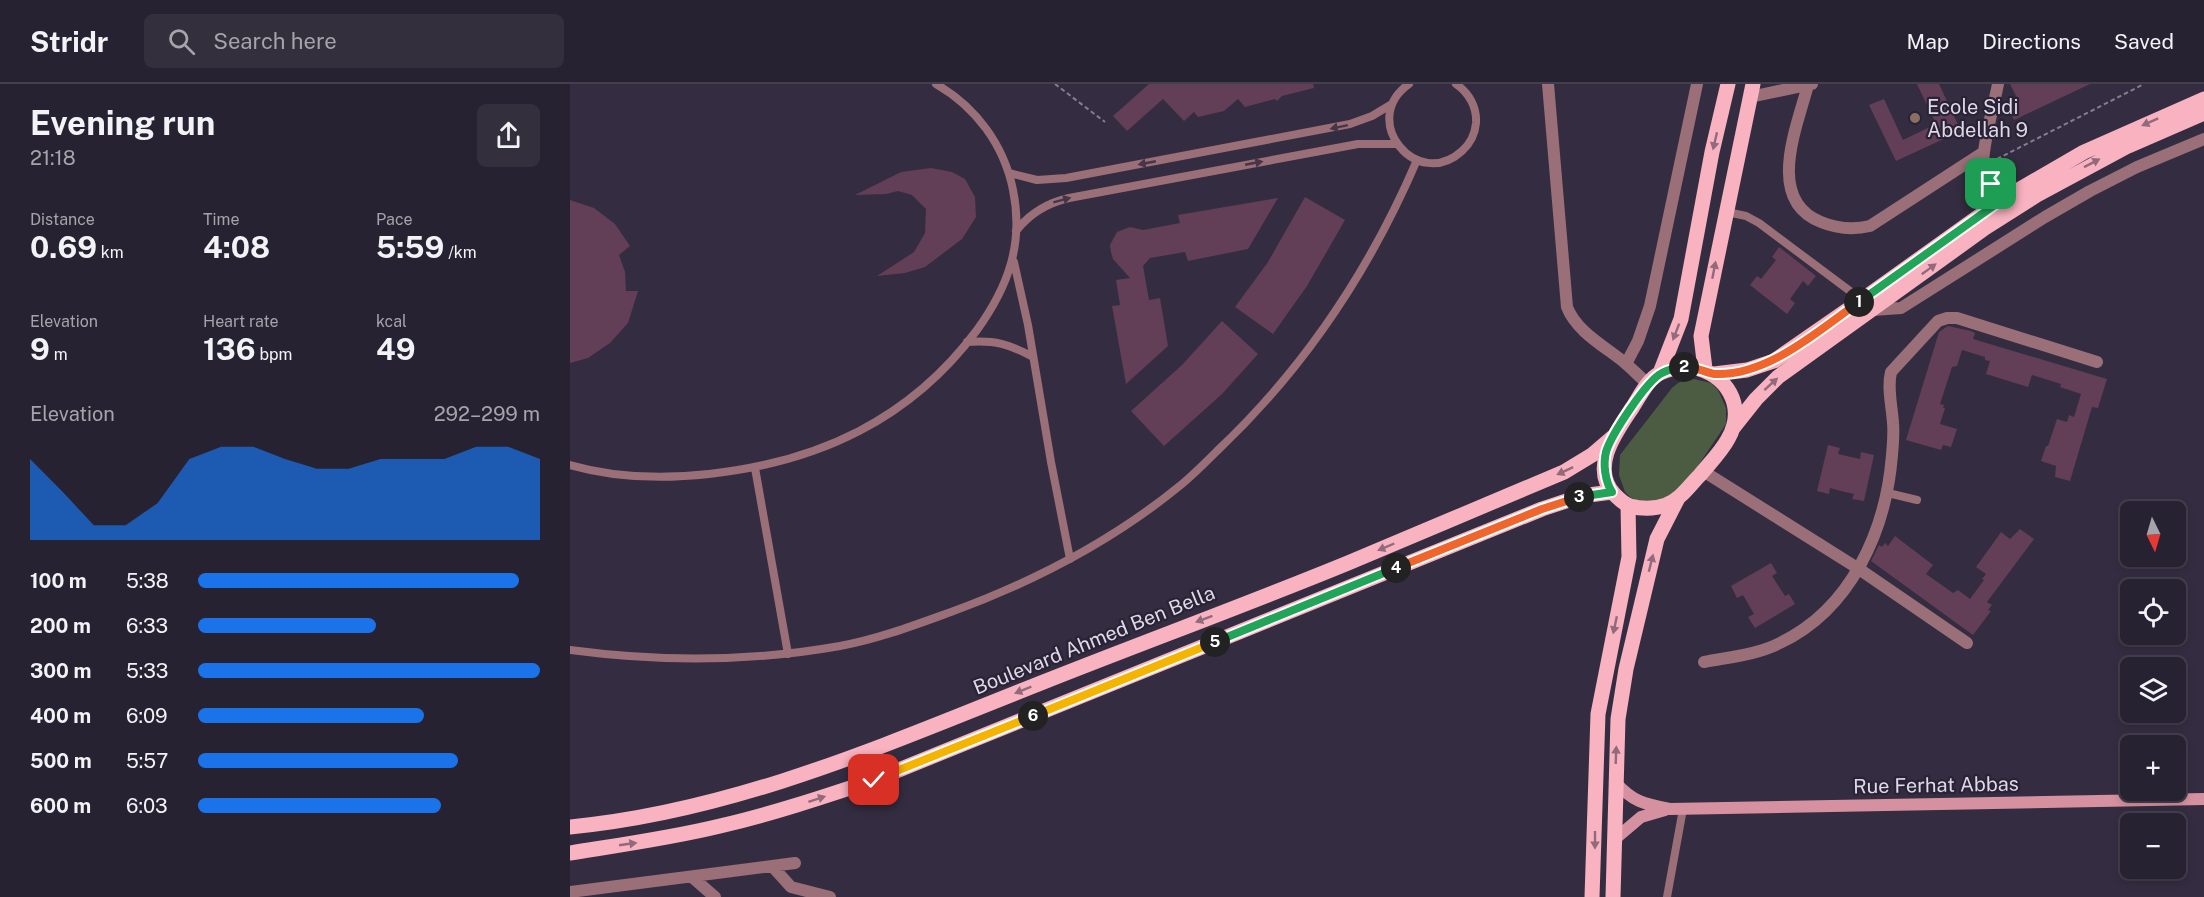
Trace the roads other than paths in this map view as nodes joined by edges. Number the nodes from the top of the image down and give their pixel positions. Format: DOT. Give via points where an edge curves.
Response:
graph roads {
  1 [pos="936,84"];
  2 [pos="1409,84"];
  3 [pos="1456,84"];
  4 [pos="1548,84"];
  5 [pos="1553,84"];
  6 [pos="1697,84"];
  7 [pos="1728,84"];
  8 [pos="1998,84"];
  9 [pos="1810,85"];
  10 [pos="1752,91"];
  11 [pos="2204,99"];
  12 [pos="1392,104"];
  13 [pos="2204,113"];
  14 [pos="2204,139"];
  15 [pos="1396,144"];
  16 [pos="1984,152"];
  17 [pos="1417,160"];
  18 [pos="1009,172"];
  19 [pos="2003,199"];
  20 [pos="1726,212"];
  21 [pos="1015,232"];
  22 [pos="1013,261"];
  23 [pos="1867,305"];
  24 [pos="967,342"];
  25 [pos="1033,357"];
  26 [pos="2097,362"];
  27 [pos="1626,363"];
  28 [pos="1709,372"];
  29 [pos="1660,373"];
  30 [pos="1648,384"];
  31 [pos="1733,428"];
  32 [pos="1612,437"];
  33 [pos="570,465"];
  34 [pos="755,468"];
  35 [pos="1703,471"];
  36 [pos="1612,492"];
  37 [pos="1887,493"];
  38 [pos="1678,498"];
  39 [pos="1917,500"];
  40 [pos="1628,505"];
  41 [pos="1070,559"];
  42 [pos="1859,569"];
  43 [pos="1967,643"];
  44 [pos="570,650"];
  45 [pos="788,654"];
  46 [pos="1704,662"];
  47 [pos="1615,782"];
  48 [pos="2204,799"];
  49 [pos="1670,809"];
  50 [pos="1683,809"];
  51 [pos="570,827"];
  52 [pos="1615,839"];
  53 [pos="570,853"];
  54 [pos="795,863"];
  55 [pos="772,866"];
  56 [pos="692,877"];
  57 [pos="570,892"];
  58 [pos="715,897"];
  59 [pos="830,897"];
  60 [pos="1592,897"];
  61 [pos="1613,897"];
  62 [pos="1666,897"];
  1 -- 18 [label="lane" via="981,121"];
  2 -- 12 [label="lane"];
  3 -- 17 [label="lane" via="1474,108 1476,125 1470,142 1451,159 1434,163"];
  4 -- 5 [label="lane"];
  4 -- 27 [label="street" via="1567,307 1579,326"];
  6 -- 27 [label="street" via="1650,306"];
  7 -- 29 [label="main road, one-way" via="1681,319"];
  8 -- 16 [label="street"];
  9 -- 10 [label="street"];
  9 -- 16 [label="street" via="1789,156 1788,174 1800,208 1833,227 1870,226"];
  10 -- 20 [label="main road"];
  11 -- 19 [label="main road, one-way" via="2084,152"];
  12 -- 15 [label="lane" via="1389,120"];
  12 -- 18 [label="lane, one-way" via="1350,124 1066,178 1037,180"];
  23 -- 13 [label="main road, one-way" via="2037,195 2128,146"];
  14 -- 23 [label="street" via="2090,191 1901,308"];
  15 -- 17 [label="lane"];
  21 -- 15 [label="lane, one-way" via="1035,212 1060,200 1352,145"];
  16 -- 19 [label="street" via="1983,165"];
  17 -- 41 [label="lane" via="1381,238 1322,331 1282,385 1182,484"];
  18 -- 21 [label="lane" via="1017,220"];
  19 -- 23 [label="main road"];
  20 -- 23 [label="lane" via="1759,223"];
  28 -- 20 [label="main road, one-way" via="1701,336"];
  21 -- 22 [label="lane"];
  22 -- 24 [label="lane" via="996,302"];
  22 -- 25 [label="lane"];
  23 -- 28 [label="main road" via="1774,361 1747,369"];
  31 -- 23 [label="main road, one-way" via="1778,377"];
  24 -- 25 [label="lane" via="995,341"];
  24 -- 34 [label="lane" via="919,391 883,418 821,449"];
  25 -- 41 [label="lane"];
  26 -- 37 [label="street" via="1957,318 1938,321 1891,372 1894,426"];
  27 -- 30 [label="street"];
  28 -- 29 [label="main road" via="1692,367"];
  28 -- 31 [label="main road" via="1729,391 1734,403"];
  29 -- 30 [label="main road"];
  30 -- 32 [label="main road"];
  31 -- 35 [label="main road"];
  32 -- 36 [label="main road" via="1604,463"];
  32 -- 51 [label="main road, Boulevard Ahmed Ben Bella, one-way" via="1564,472 934,727 798,777 714,802"];
  33 -- 34 [label="lane" via="648,477 684,477"];
  34 -- 45 [label="lane"];
  35 -- 38 [label="main road"];
  35 -- 42 [label="street"];
  36 -- 40 [label="main road"];
  53 -- 36 [label="main road, one-way" via="721,826 874,780 1542,509 1581,496"];
  37 -- 39 [label="lane"];
  37 -- 42 [label="street" via="1875,536"];
  38 -- 40 [label="main road" via="1651,508"];
  47 -- 38 [label="main road, one-way" via="1618,719 1626,669 1657,539"];
  40 -- 60 [label="main road, one-way" via="1629,557 1598,714"];
  41 -- 45 [label="lane" via="993,596 899,631 842,646"];
  42 -- 43 [label="street"];
  42 -- 46 [label="street" via="1811,625 1779,644"];
  44 -- 45 [label="lane" via="685,659"];
  47 -- 49 [label="street, Rue Ferhat Abbas" via="1638,802"];
  47 -- 52 [label="main road"];
  48 -- 50 [label="street, Rue Ferhat Abbas"];
  49 -- 50 [label="street, Rue Ferhat Abbas"];
  49 -- 52 [label="street, Rue Ferhat Abbas" via="1641,817"];
  50 -- 62 [label="lane"];
  52 -- 61 [label="main road"];
  54 -- 55 [label="street"];
  55 -- 56 [label="street"];
  55 -- 59 [label="street" via="791,887"];
  56 -- 57 [label="street"];
  56 -- 58 [label="street"];
}
